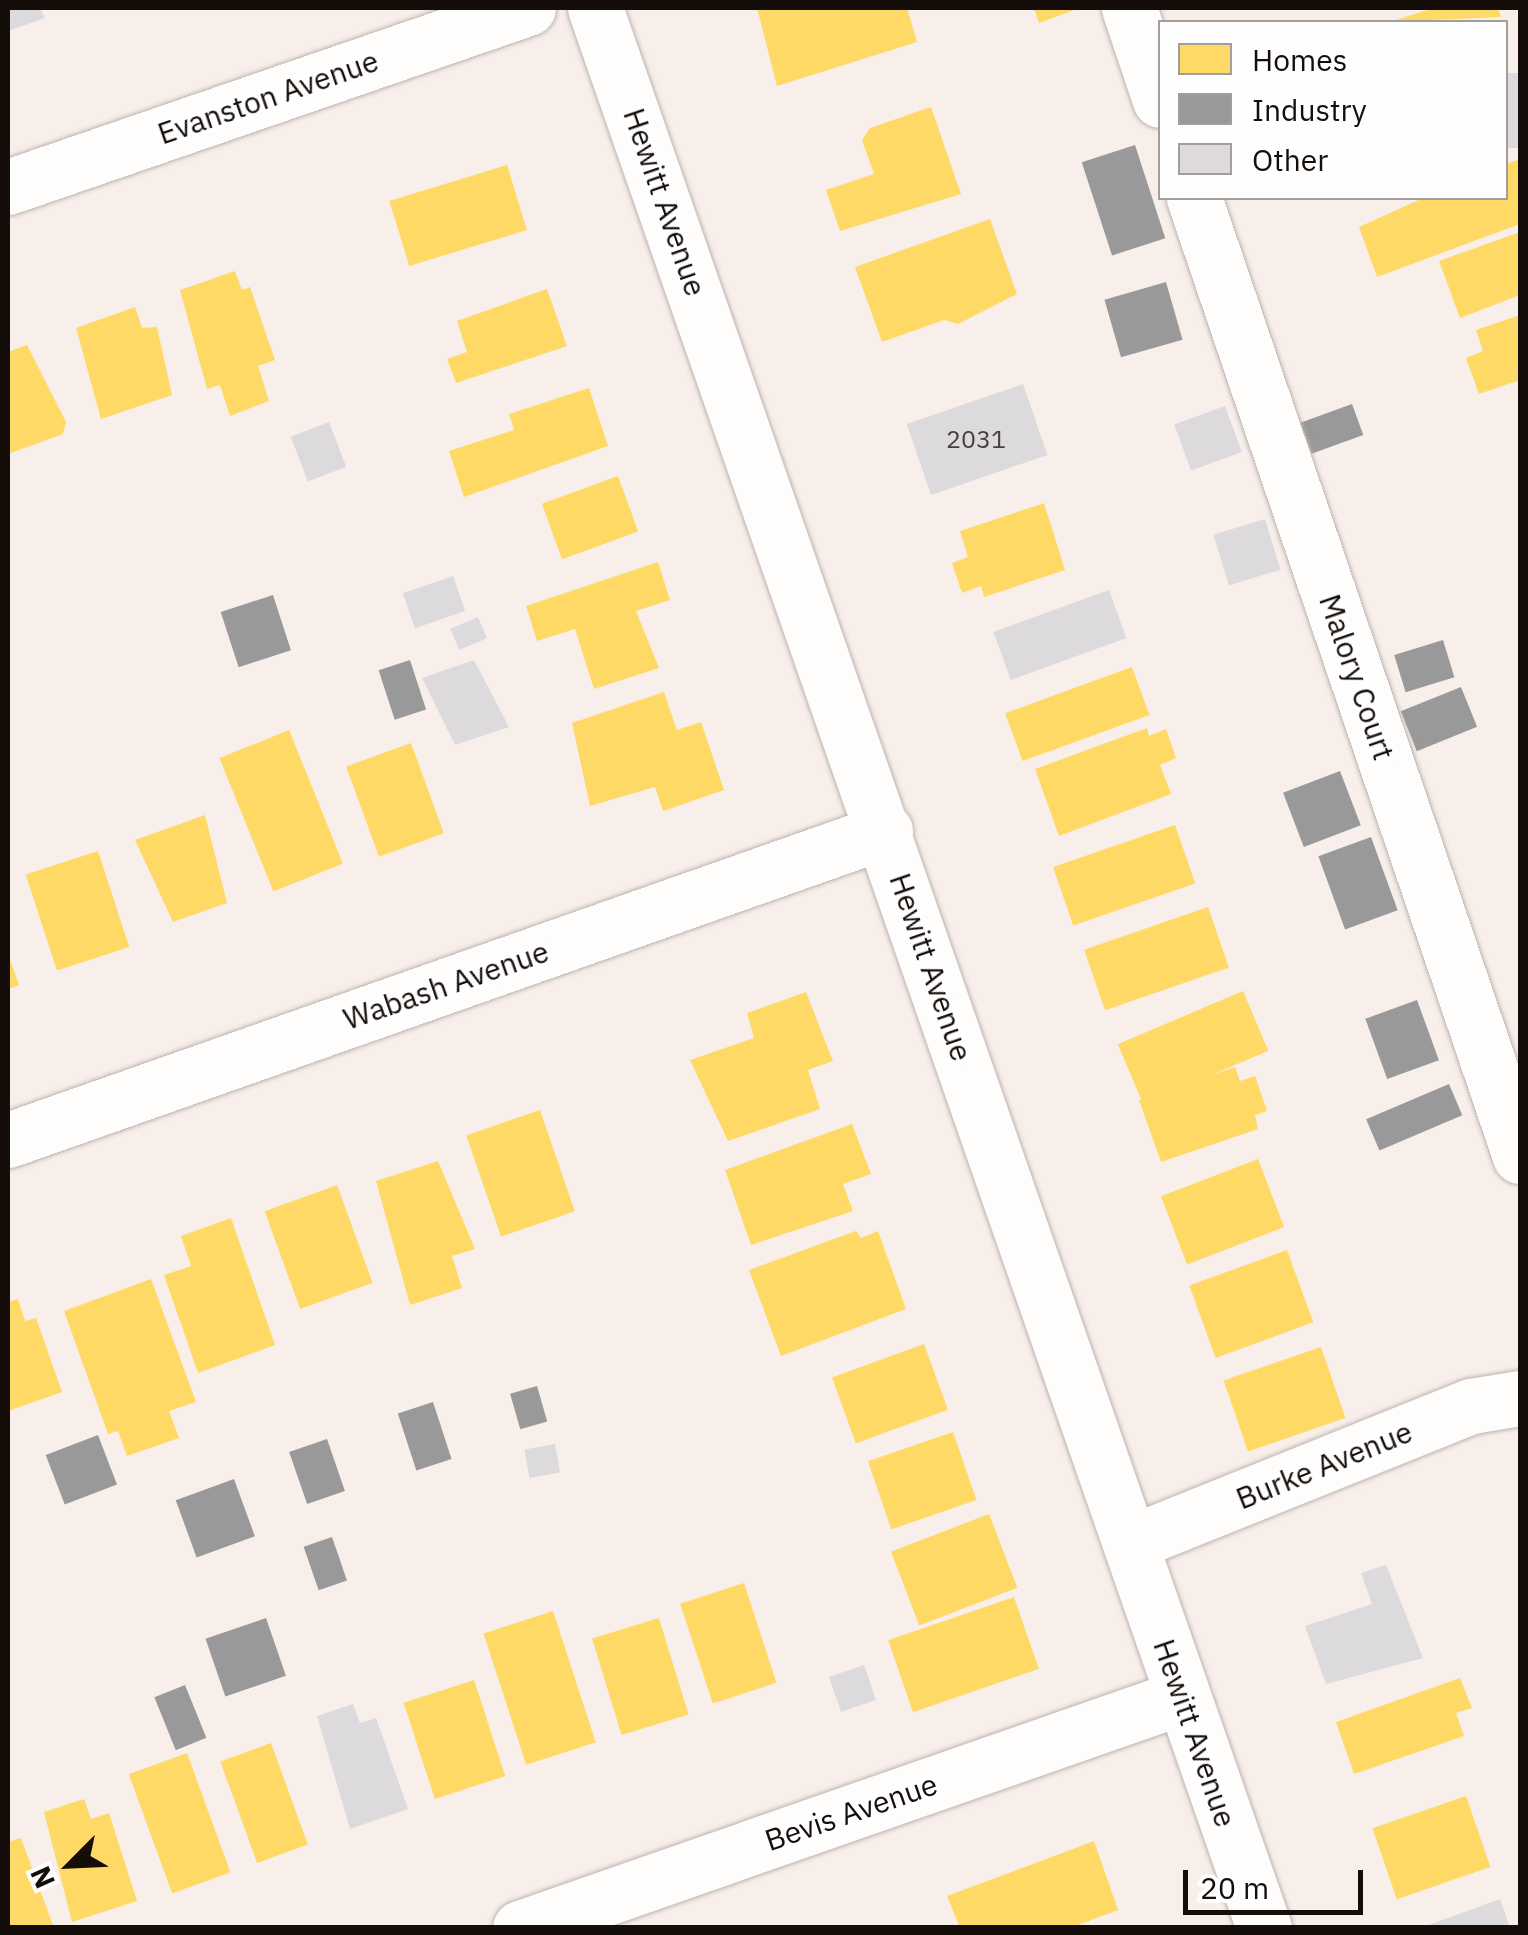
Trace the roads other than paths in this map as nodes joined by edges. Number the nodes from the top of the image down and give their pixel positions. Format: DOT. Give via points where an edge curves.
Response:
graph roads {
  1 [pos="528,8"];
  2 [pos="595,8"];
  3 [pos="1129,8"];
  4 [pos="1158,94"];
  5 [pos="8,187"];
  6 [pos="1195,200"];
  7 [pos="884,831"];
  8 [pos="8,1140"];
  9 [pos="1520,1156"];
  10 [pos="1520,1398"];
  11 [pos="1130,1543"];
  12 [pos="1182,1698"];
  13 [pos="520,1928"];
  14 [pos="1264,1928"];
  1 -- 5 [label="street, Evanston Avenue"];
  2 -- 7 [label="street, Hewitt Avenue"];
  3 -- 4 [label="street"];
  6 -- 9 [label="street, Malory Court"];
  7 -- 8 [label="street, Wabash Avenue"];
  7 -- 11 [label="street, Hewitt Avenue"];
  10 -- 11 [label="street, Burke Avenue" via="1472,1406"];
  11 -- 12 [label="street, Hewitt Avenue"];
  12 -- 13 [label="street, Bevis Avenue"];
  12 -- 14 [label="street, Hewitt Avenue"];
}
